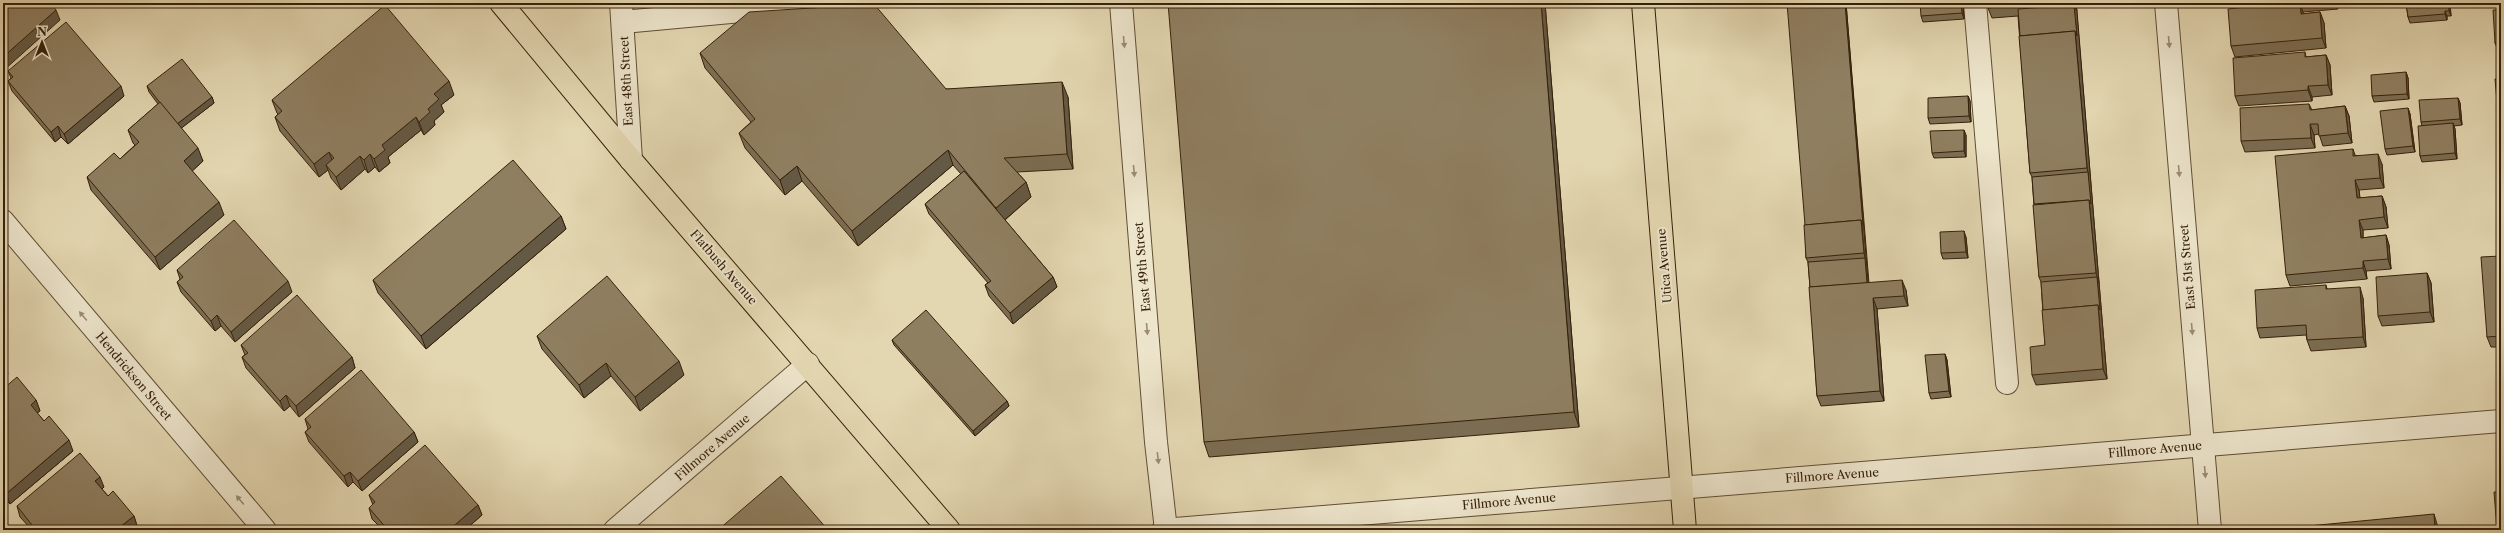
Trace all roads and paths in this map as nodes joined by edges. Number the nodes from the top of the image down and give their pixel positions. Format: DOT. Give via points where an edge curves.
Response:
graph roads {
  1 [pos="501,3"];
  2 [pos="827,3"];
  3 [pos="1121,3"];
  4 [pos="1643,3"];
  5 [pos="1975,3"];
  6 [pos="2166,3"];
  7 [pos="622,12"];
  8 [pos="631,160"];
  9 [pos="3,221"];
  10 [pos="808,364"];
  11 [pos="2007,383"];
  12 [pos="2501,421"];
  13 [pos="2203,445"];
  14 [pos="1682,487"];
  15 [pos="265,530"];
  16 [pos="615,530"];
  17 [pos="949,530"];
  18 [pos="1165,530"];
  19 [pos="1685,530"];
  20 [pos="2210,530"];
  1 -- 8 [label="main road, Flatbush Avenue"];
  2 -- 7 [label="street"];
  3 -- 18 [label="street, East 49th Street, one-way"];
  4 -- 14 [label="main road, Utica Avenue"];
  5 -- 11 [label="street"];
  6 -- 13 [label="street, East 51st Street, one-way"];
  7 -- 8 [label="street, East 48th Street"];
  8 -- 10 [label="main road, Flatbush Avenue"];
  15 -- 9 [label="street, Hendrickson Street, one-way"];
  10 -- 16 [label="street, Fillmore Avenue"];
  10 -- 17 [label="main road, Flatbush Avenue"];
  12 -- 13 [label="street, Fillmore Avenue"];
  13 -- 14 [label="street, Fillmore Avenue"];
  13 -- 20 [label="street, East 51st Street, one-way"];
  14 -- 18 [label="street, Fillmore Avenue"];
  14 -- 19 [label="main road, Utica Avenue"];
}
